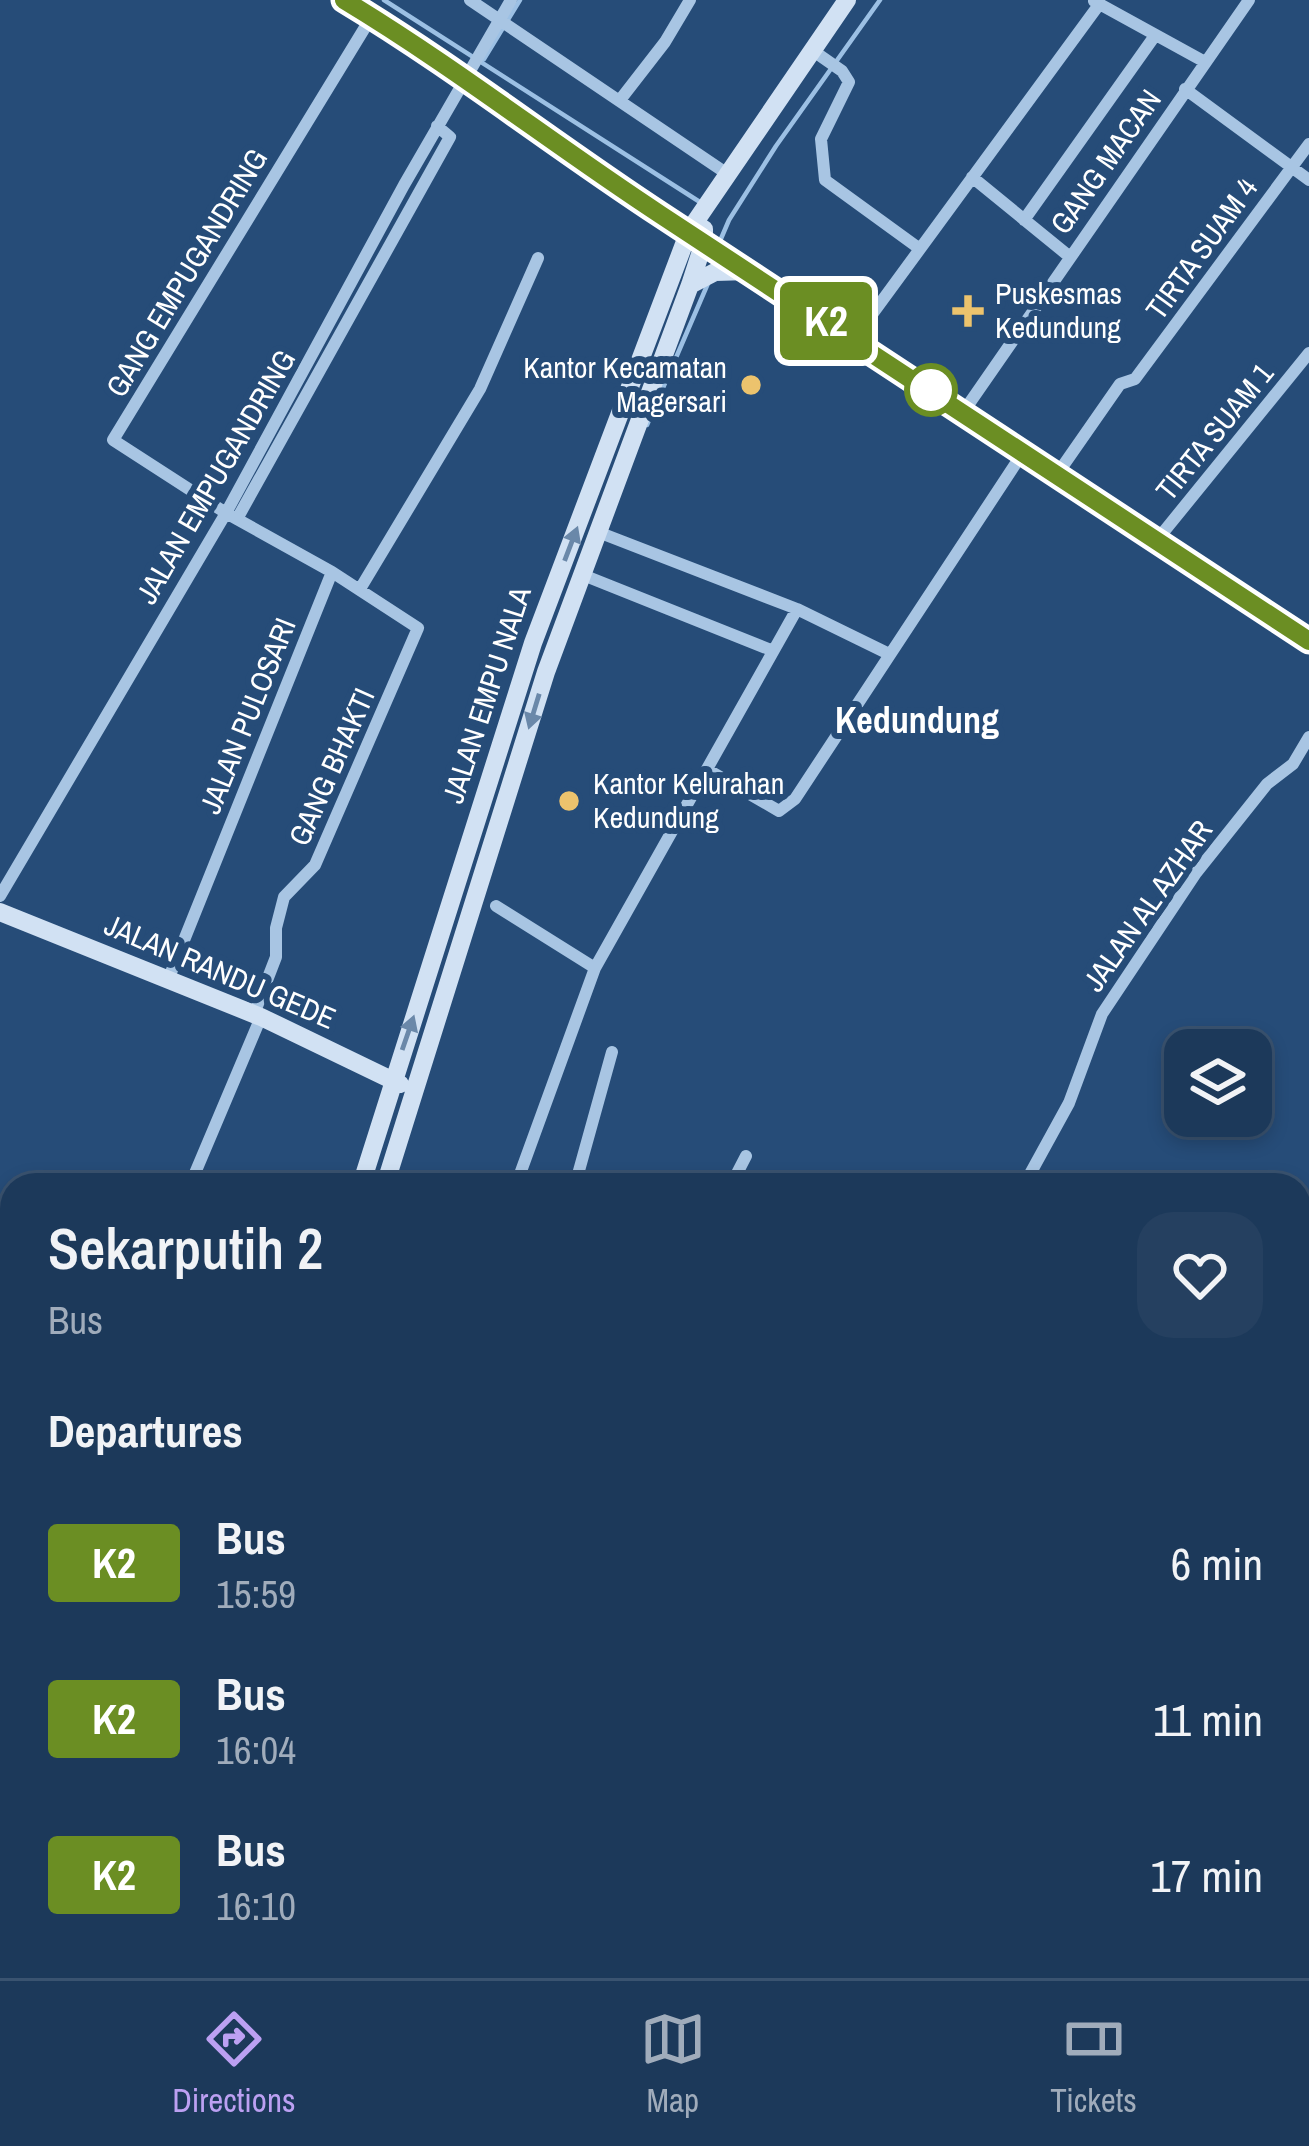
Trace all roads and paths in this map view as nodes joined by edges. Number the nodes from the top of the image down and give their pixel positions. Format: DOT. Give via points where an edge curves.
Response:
graph roads {
  1 [pos="344,0"];
  2 [pos="470,0"];
  3 [pos="511,0"];
  4 [pos="690,0"];
  5 [pos="847,0"];
  6 [pos="1249,0"];
  7 [pos="1095,3"];
  8 [pos="372,16"];
  9 [pos="504,21"];
  10 [pos="1154,37"];
  11 [pos="820,55"];
  12 [pos="1205,62"];
  13 [pos="472,65"];
  14 [pos="1185,89"];
  15 [pos="620,100"];
  16 [pos="1309,144"];
  17 [pos="1292,167"];
  18 [pos="726,173"];
  19 [pos="972,177"];
  20 [pos="1309,180"];
  21 [pos="1024,220"];
  22 [pos="920,250"];
  23 [pos="1070,257"];
  24 [pos="538,258"];
  25 [pos="704,259"];
  26 [pos="854,339"];
  27 [pos="1309,353"];
  28 [pos="964,411"];
  29 [pos="1024,451"];
  30 [pos="1058,472"];
  31 [pos="232,516"];
  32 [pos="605,535"];
  33 [pos="1157,540"];
  34 [pos="332,572"];
  35 [pos="592,578"];
  36 [pos="360,589"];
  37 [pos="797,608"];
  38 [pos="538,632"];
  39 [pos="558,639"];
  40 [pos="1309,641"];
  41 [pos="771,650"];
  42 [pos="887,653"];
  43 [pos="526,666"];
  44 [pos="546,672"];
  45 [pos="1309,737"];
  46 [pos="708,770"];
  47 [pos="496,906"];
  48 [pos="2,908"];
  49 [pos="595,968"];
  50 [pos="168,980"];
  51 [pos="258,1016"];
  52 [pos="612,1052"];
  53 [pos="392,1080"];
  54 [pos="416,1090"];
  55 [pos="746,1156"];
  56 [pos="195,1173"];
  57 [pos="365,1173"];
  58 [pos="390,1173"];
  59 [pos="520,1173"];
  60 [pos="577,1173"];
  61 [pos="737,1173"];
  62 [pos="1030,1173"];
  1 -- 8 [label="highway"];
  2 -- 9 [label="street"];
  3 -- 9 [label="street, JALAN EMPUGANDRING"];
  4 -- 15 [label="street"];
  5 -- 11 [label="main road"];
  6 -- 12 [label="street, GANG MACAN"];
  7 -- 10 [label="street"];
  7 -- 19 [label="street"];
  8 -- 13 [label="highway"];
  8 -- 31 [label="street, GANG EMPUGANDRING" via="113,440"];
  9 -- 13 [label="street, JALAN EMPUGANDRING"];
  9 -- 15 [label="street"];
  10 -- 12 [label="street"];
  10 -- 21 [label="street"];
  11 -- 18 [label="main road"];
  11 -- 22 [label="street" via="849,82 823,131 822,173"];
  12 -- 14 [label="street, GANG MACAN"];
  13 -- 25 [label="highway"];
  13 -- 31 [label="street, JALAN EMPUGANDRING"];
  14 -- 17 [label="street"];
  14 -- 23 [label="street, GANG MACAN"];
  15 -- 18 [label="street"];
  16 -- 17 [label="street, TIRTA SUAM 4"];
  17 -- 20 [label="street"];
  17 -- 30 [label="street, TIRTA SUAM 4"];
  18 -- 25 [label="main road" via="706,207"];
  19 -- 21 [label="street"];
  19 -- 22 [label="street"];
  21 -- 23 [label="street"];
  22 -- 26 [label="street"];
  23 -- 28 [label="street, GANG MACAN"];
  24 -- 36 [label="street" via="480,388"];
  25 -- 26 [label="highway" via="749,271"];
  25 -- 32 [label="main road, JALAN EMPU NALA"];
  38 -- 25 [label="main road, JALAN EMPU NALA, one-way"];
  26 -- 28 [label="highway"];
  27 -- 33 [label="street, TIRTA SUAM 1"];
  28 -- 29 [label="highway"];
  29 -- 30 [label="highway"];
  29 -- 42 [label="street"];
  30 -- 33 [label="highway"];
  31 -- 34 [label="street"];
  31 -- 48 [label="street, JALAN EMPUGANDRING"];
  32 -- 35 [label="main road, JALAN EMPU NALA"];
  32 -- 37 [label="street"];
  33 -- 40 [label="highway"];
  34 -- 36 [label="street, GANG BHAKTI"];
  34 -- 50 [label="street, JALAN PULOSARI"];
  35 -- 39 [label="main road, JALAN EMPU NALA"];
  35 -- 41 [label="street"];
  36 -- 51 [label="street, GANG BHAKTI" via="418,628 315,865 284,897"];
  37 -- 41 [label="street"];
  37 -- 42 [label="street"];
  38 -- 39 [label="main road"];
  38 -- 43 [label="main road, JALAN EMPU NALA"];
  39 -- 44 [label="main road, JALAN EMPU NALA"];
  41 -- 46 [label="street"];
  42 -- 46 [label="street" via="795,799 779,811"];
  43 -- 44 [label="main road"];
  53 -- 43 [label="main road, JALAN EMPU NALA, one-way"];
  44 -- 54 [label="main road, JALAN EMPU NALA, one-way"];
  45 -- 62 [label="street, JALAN AL AZHAR" via="1196,873 1102,1014 1082,1074"];
  46 -- 49 [label="street"];
  47 -- 49 [label="street"];
  48 -- 50 [label="main road, JALAN RANDU GEDE"];
  49 -- 59 [label="street"];
  50 -- 51 [label="main road, JALAN RANDU GEDE"];
  51 -- 53 [label="main road, JALAN RANDU GEDE"];
  51 -- 56 [label="street"];
  52 -- 60 [label="street"];
  53 -- 54 [label="main road, JALAN RANDU GEDE"];
  53 -- 57 [label="main road, JALAN EMPU NALA"];
  54 -- 58 [label="main road, JALAN EMPU NALA"];
  55 -- 61 [label="street"];
}
